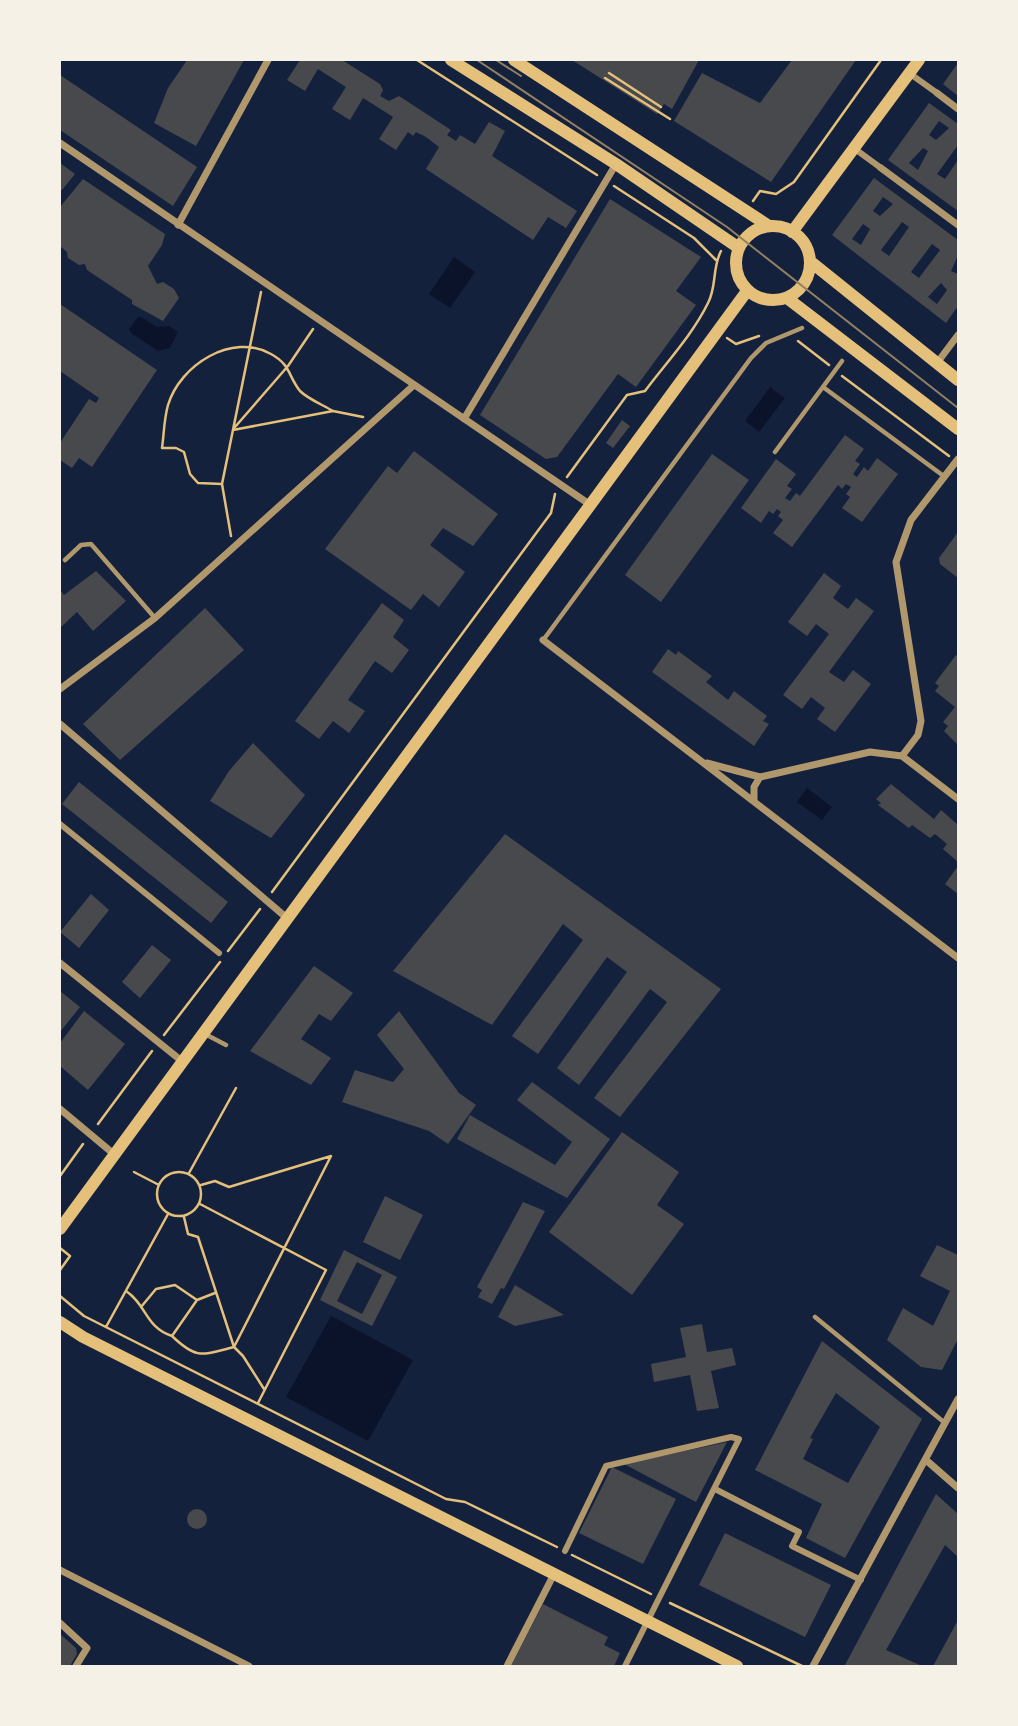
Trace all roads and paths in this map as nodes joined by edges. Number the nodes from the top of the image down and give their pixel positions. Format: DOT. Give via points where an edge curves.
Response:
graph roads {
  1 [pos="268,60"];
  2 [pos="417,60"];
  3 [pos="451,60"];
  4 [pos="514,60"];
  5 [pos="881,60"];
  6 [pos="919,60"];
  7 [pos="609,73"];
  8 [pos="909,73"];
  9 [pos="605,78"];
  10 [pos="937,93"];
  11 [pos="661,107"];
  12 [pos="958,109"];
  13 [pos="670,119"];
  14 [pos="60,144"];
  15 [pos="854,148"];
  16 [pos="616,164"];
  17 [pos="881,168"];
  18 [pos="597,175"];
  19 [pos="618,188"];
  20 [pos="745,213"];
  21 [pos="178,225"];
  22 [pos="958,225"];
  23 [pos="769,226"];
  24 [pos="792,232"];
  25 [pos="733,244"];
  26 [pos="716,260"];
  27 [pos="811,262"];
  28 [pos="266,285"];
  29 [pos="747,291"];
  30 [pos="787,298"];
  31 [pos="699,318"];
  32 [pos="319,320"];
  33 [pos="706,322"];
  34 [pos="695,327"];
  35 [pos="802,328"];
  36 [pos="699,331"];
  37 [pos="958,335"];
  38 [pos="249,346"];
  39 [pos="842,361"];
  40 [pos="937,363"];
  41 [pos="288,366"];
  42 [pos="839,373"];
  43 [pos="958,380"];
  44 [pos="414,385"];
  45 [pos="823,387"];
  46 [pos="333,411"];
  47 [pos="464,419"];
  48 [pos="369,425"];
  49 [pos="958,429"];
  50 [pos="233,430"];
  51 [pos="775,452"];
  52 [pos="949,457"];
  53 [pos="958,459"];
  54 [pos="945,477"];
  55 [pos="565,478"];
  56 [pos="222,484"];
  57 [pos="556,493"];
  58 [pos="592,506"];
  59 [pos="237,544"];
  60 [pos="65,560"];
  61 [pos="155,618"];
  62 [pos="543,640"];
  63 [pos="60,689"];
  64 [pos="60,724"];
  65 [pos="902,756"];
  66 [pos="700,760"];
  67 [pos="760,777"];
  68 [pos="958,799"];
  69 [pos="754,802"];
  70 [pos="60,824"];
  71 [pos="268,898"];
  72 [pos="261,908"];
  73 [pos="288,919"];
  74 [pos="219,953"];
  75 [pos="958,958"];
  76 [pos="60,963"];
  77 [pos="204,1033"];
  78 [pos="162,1038"];
  79 [pos="226,1045"];
  80 [pos="154,1048"];
  81 [pos="183,1062"];
  82 [pos="236,1088"];
  83 [pos="60,1109"];
  84 [pos="95,1128"];
  85 [pos="88,1138"];
  86 [pos="115,1154"];
  87 [pos="134,1172"];
  88 [pos="188,1173"];
  89 [pos="60,1176"];
  90 [pos="159,1185"];
  91 [pos="201,1185"];
  92 [pos="200,1204"];
  93 [pos="168,1214"];
  94 [pos="184,1217"];
  95 [pos="60,1230"];
  96 [pos="60,1248"];
  97 [pos="284,1248"];
  98 [pos="60,1270"];
  99 [pos="126,1291"];
  100 [pos="216,1293"];
  101 [pos="60,1296"];
  102 [pos="197,1300"];
  103 [pos="141,1307"];
  104 [pos="815,1317"];
  105 [pos="60,1322"];
  106 [pos="106,1327"];
  107 [pos="172,1336"];
  108 [pos="234,1347"];
  109 [pos="265,1390"];
  110 [pos="958,1399"];
  111 [pos="258,1404"];
  112 [pos="946,1423"];
  113 [pos="926,1460"];
  114 [pos="958,1488"];
  115 [pos="715,1489"];
  116 [pos="565,1551"];
  117 [pos="60,1570"];
  118 [pos="554,1574"];
  119 [pos="862,1580"];
  120 [pos="660,1598"];
  121 [pos="647,1622"];
  122 [pos="60,1623"];
  123 [pos="76,1667"];
  124 [pos="249,1667"];
  125 [pos="508,1667"];
  126 [pos="625,1667"];
  127 [pos="737,1667"];
  128 [pos="802,1667"];
  129 [pos="813,1667"];
  1 -- 21 [label="street"];
  2 -- 18 [label="path"];
  3 -- 16 [label="main road"];
  4 -- 20 [label="main road"];
  5 -- 20 [label="path" via="794,181 776,194 760,191"];
  6 -- 8 [label="main road"];
  7 -- 11 [label="path"];
  8 -- 10 [label="street"];
  8 -- 15 [label="main road"];
  9 -- 13 [label="path"];
  10 -- 12 [label="street"];
  14 -- 21 [label="street"];
  15 -- 17 [label="street"];
  15 -- 24 [label="main road"];
  16 -- 25 [label="main road"];
  16 -- 47 [label="street"];
  17 -- 22 [label="street"];
  19 -- 26 [label="path" via="694,238"];
  20 -- 23 [label="main road"];
  21 -- 28 [label="street"];
  23 -- 24 [label="main road"];
  23 -- 25 [label="main road"];
  24 -- 27 [label="main road" via="806,247"];
  25 -- 26 [label="path"];
  25 -- 29 [label="main road" via="736,271"];
  26 -- 31 [label="path" via="713,288"];
  27 -- 30 [label="main road" via="808,277"];
  27 -- 40 [label="main road"];
  28 -- 32 [label="street"];
  28 -- 38 [label="path" via="258,298"];
  29 -- 30 [label="main road" via="770,301"];
  29 -- 58 [label="main road"];
  30 -- 49 [label="main road"];
  31 -- 33 [label="path"];
  31 -- 55 [label="path" via="645,391 627,395"];
  32 -- 41 [label="path"];
  32 -- 44 [label="street"];
  34 -- 36 [label="path"];
  35 -- 62 [label="lane" via="766,344 751,358"];
  37 -- 40 [label="street"];
  38 -- 41 [label="path"];
  38 -- 50 [label="path"];
  38 -- 56 [label="path" via="215,352 178,385 168,405 162,448 184,452 190,474 198,483"];
  39 -- 45 [label="lane"];
  40 -- 43 [label="main road"];
  41 -- 46 [label="path" via="301,391"];
  41 -- 50 [label="path"];
  42 -- 52 [label="path"];
  44 -- 47 [label="street"];
  44 -- 48 [label="street"];
  45 -- 51 [label="lane"];
  45 -- 54 [label="lane"];
  46 -- 48 [label="path" via="361,415"];
  46 -- 50 [label="path"];
  47 -- 58 [label="street"];
  48 -- 59 [label="street"];
  50 -- 56 [label="path"];
  53 -- 54 [label="street"];
  54 -- 65 [label="street" via="911,520 897,562 920,720 918,735"];
  56 -- 59 [label="path" via="229,534"];
  57 -- 71 [label="path" via="551,513"];
  58 -- 73 [label="main road"];
  59 -- 61 [label="street"];
  60 -- 61 [label="lane" via="81,545 91,544"];
  61 -- 63 [label="street"];
  62 -- 66 [label="street"];
  64 -- 73 [label="street"];
  65 -- 67 [label="street" via="870,752"];
  65 -- 68 [label="street"];
  66 -- 67 [label="street"];
  66 -- 69 [label="street"];
  67 -- 69 [label="street" via="754,787"];
  69 -- 75 [label="street"];
  70 -- 74 [label="street"];
  72 -- 78 [label="path"];
  73 -- 77 [label="main road"];
  76 -- 81 [label="street"];
  77 -- 79 [label="lane"];
  77 -- 81 [label="main road"];
  80 -- 84 [label="path"];
  81 -- 86 [label="main road"];
  82 -- 88 [label="path"];
  83 -- 86 [label="street"];
  85 -- 89 [label="path"];
  86 -- 95 [label="main road"];
  87 -- 90 [label="path"];
  88 -- 90 [label="path" via="173,1172"];
  88 -- 91 [label="path"];
  90 -- 93 [label="path" via="158,1202"];
  91 -- 92 [label="path"];
  91 -- 97 [label="path" via="215,1181 229,1187 331,1156"];
  92 -- 94 [label="path"];
  92 -- 97 [label="path"];
  93 -- 94 [label="path"];
  93 -- 99 [label="path"];
  94 -- 100 [label="path" via="188,1234 198,1237"];
  96 -- 98 [label="path" via="70,1256"];
  97 -- 108 [label="path"];
  97 -- 109 [label="path" via="326,1270"];
  99 -- 103 [label="path"];
  99 -- 106 [label="path"];
  100 -- 102 [label="path"];
  100 -- 108 [label="path"];
  101 -- 106 [label="path"];
  102 -- 103 [label="path" via="175,1285 156,1289"];
  102 -- 107 [label="path"];
  103 -- 107 [label="path" via="156,1331"];
  104 -- 112 [label="lane"];
  105 -- 118 [label="main road"];
  106 -- 111 [label="path"];
  107 -- 108 [label="path" via="188,1351 204,1356"];
  108 -- 109 [label="path"];
  109 -- 111 [label="path"];
  110 -- 112 [label="street"];
  111 -- 116 [label="path" via="446,1499 465,1502"];
  112 -- 113 [label="street"];
  113 -- 114 [label="street"];
  113 -- 119 [label="street"];
  115 -- 116 [label="street" via="739,1439 731,1437 606,1466"];
  115 -- 119 [label="street" via="799,1532 792,1546"];
  115 -- 120 [label="street"];
  116 -- 120 [label="path"];
  117 -- 124 [label="street"];
  118 -- 121 [label="main road"];
  118 -- 125 [label="street"];
  119 -- 129 [label="street"];
  120 -- 121 [label="street"];
  120 -- 128 [label="path"];
  121 -- 126 [label="street"];
  121 -- 127 [label="main road"];
  122 -- 123 [label="street" via="87,1648"];
}
